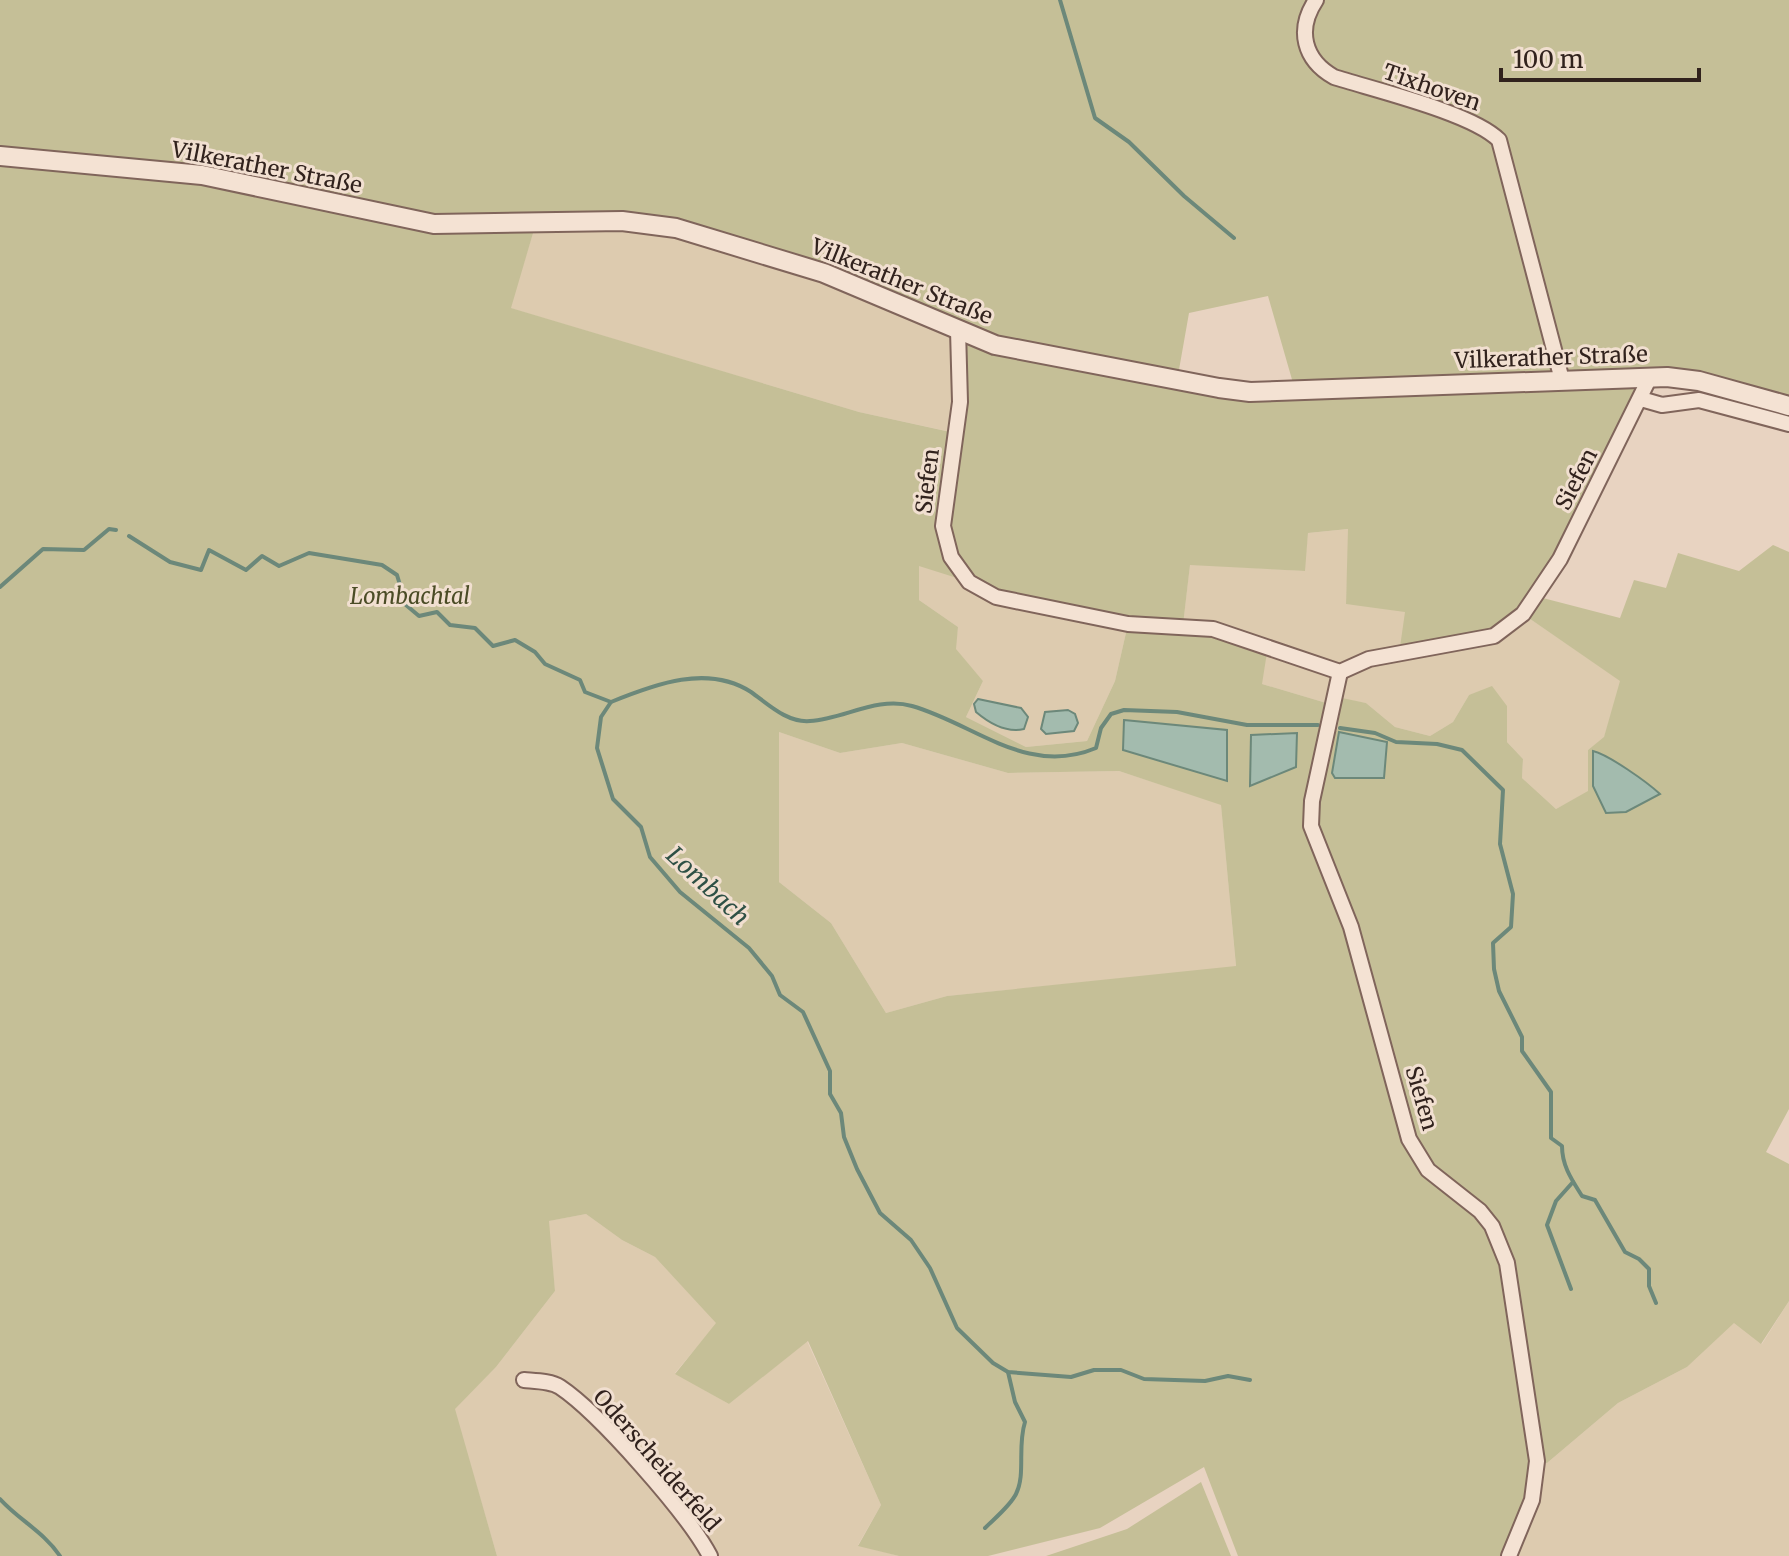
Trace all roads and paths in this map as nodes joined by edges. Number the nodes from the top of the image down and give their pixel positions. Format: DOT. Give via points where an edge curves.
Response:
graph roads {
  1 [pos="1316,0"];
  2 [pos="0,156"];
  3 [pos="958,330"];
  4 [pos="1650,377"];
  5 [pos="1562,380"];
  6 [pos="1641,399"];
  7 [pos="1789,406"];
  8 [pos="1789,424"];
  9 [pos="1340,672"];
  10 [pos="524,1380"];
  11 [pos="710,1556"];
  12 [pos="1509,1556"];
  1 -- 5 [label="street, Tixhoven" via="1307,20 1306,42 1316,67 1467,121 1499,140"];
  2 -- 3 [label="street, Vilkerather Straße" via="202,175 434,224 622,221 676,228 824,273"];
  3 -- 5 [label="street, Vilkerather Straße" via="1023,353 1250,392"];
  3 -- 9 [label="street, Siefen" via="960,402 943,526 951,557 969,582 996,597 1128,624 1213,629"];
  4 -- 5 [label="street, Vilkerather Straße"];
  4 -- 6 [label="street, Siefen"];
  4 -- 7 [label="street, Vilkerather Straße" via="1699,381"];
  6 -- 8 [label="street" via="1662,405 1699,400"];
  6 -- 9 [label="street, Siefen" via="1555,568 1523,614 1494,636 1369,659"];
  9 -- 12 [label="street, Siefen" via="1311,826 1360,955 1409,1139 1428,1170 1492,1226 1507,1263 1537,1461 1532,1500"];
  10 -- 11 [label="street, Oderscheiderfeld" via="557,1385 594,1416 694,1530"];
}
